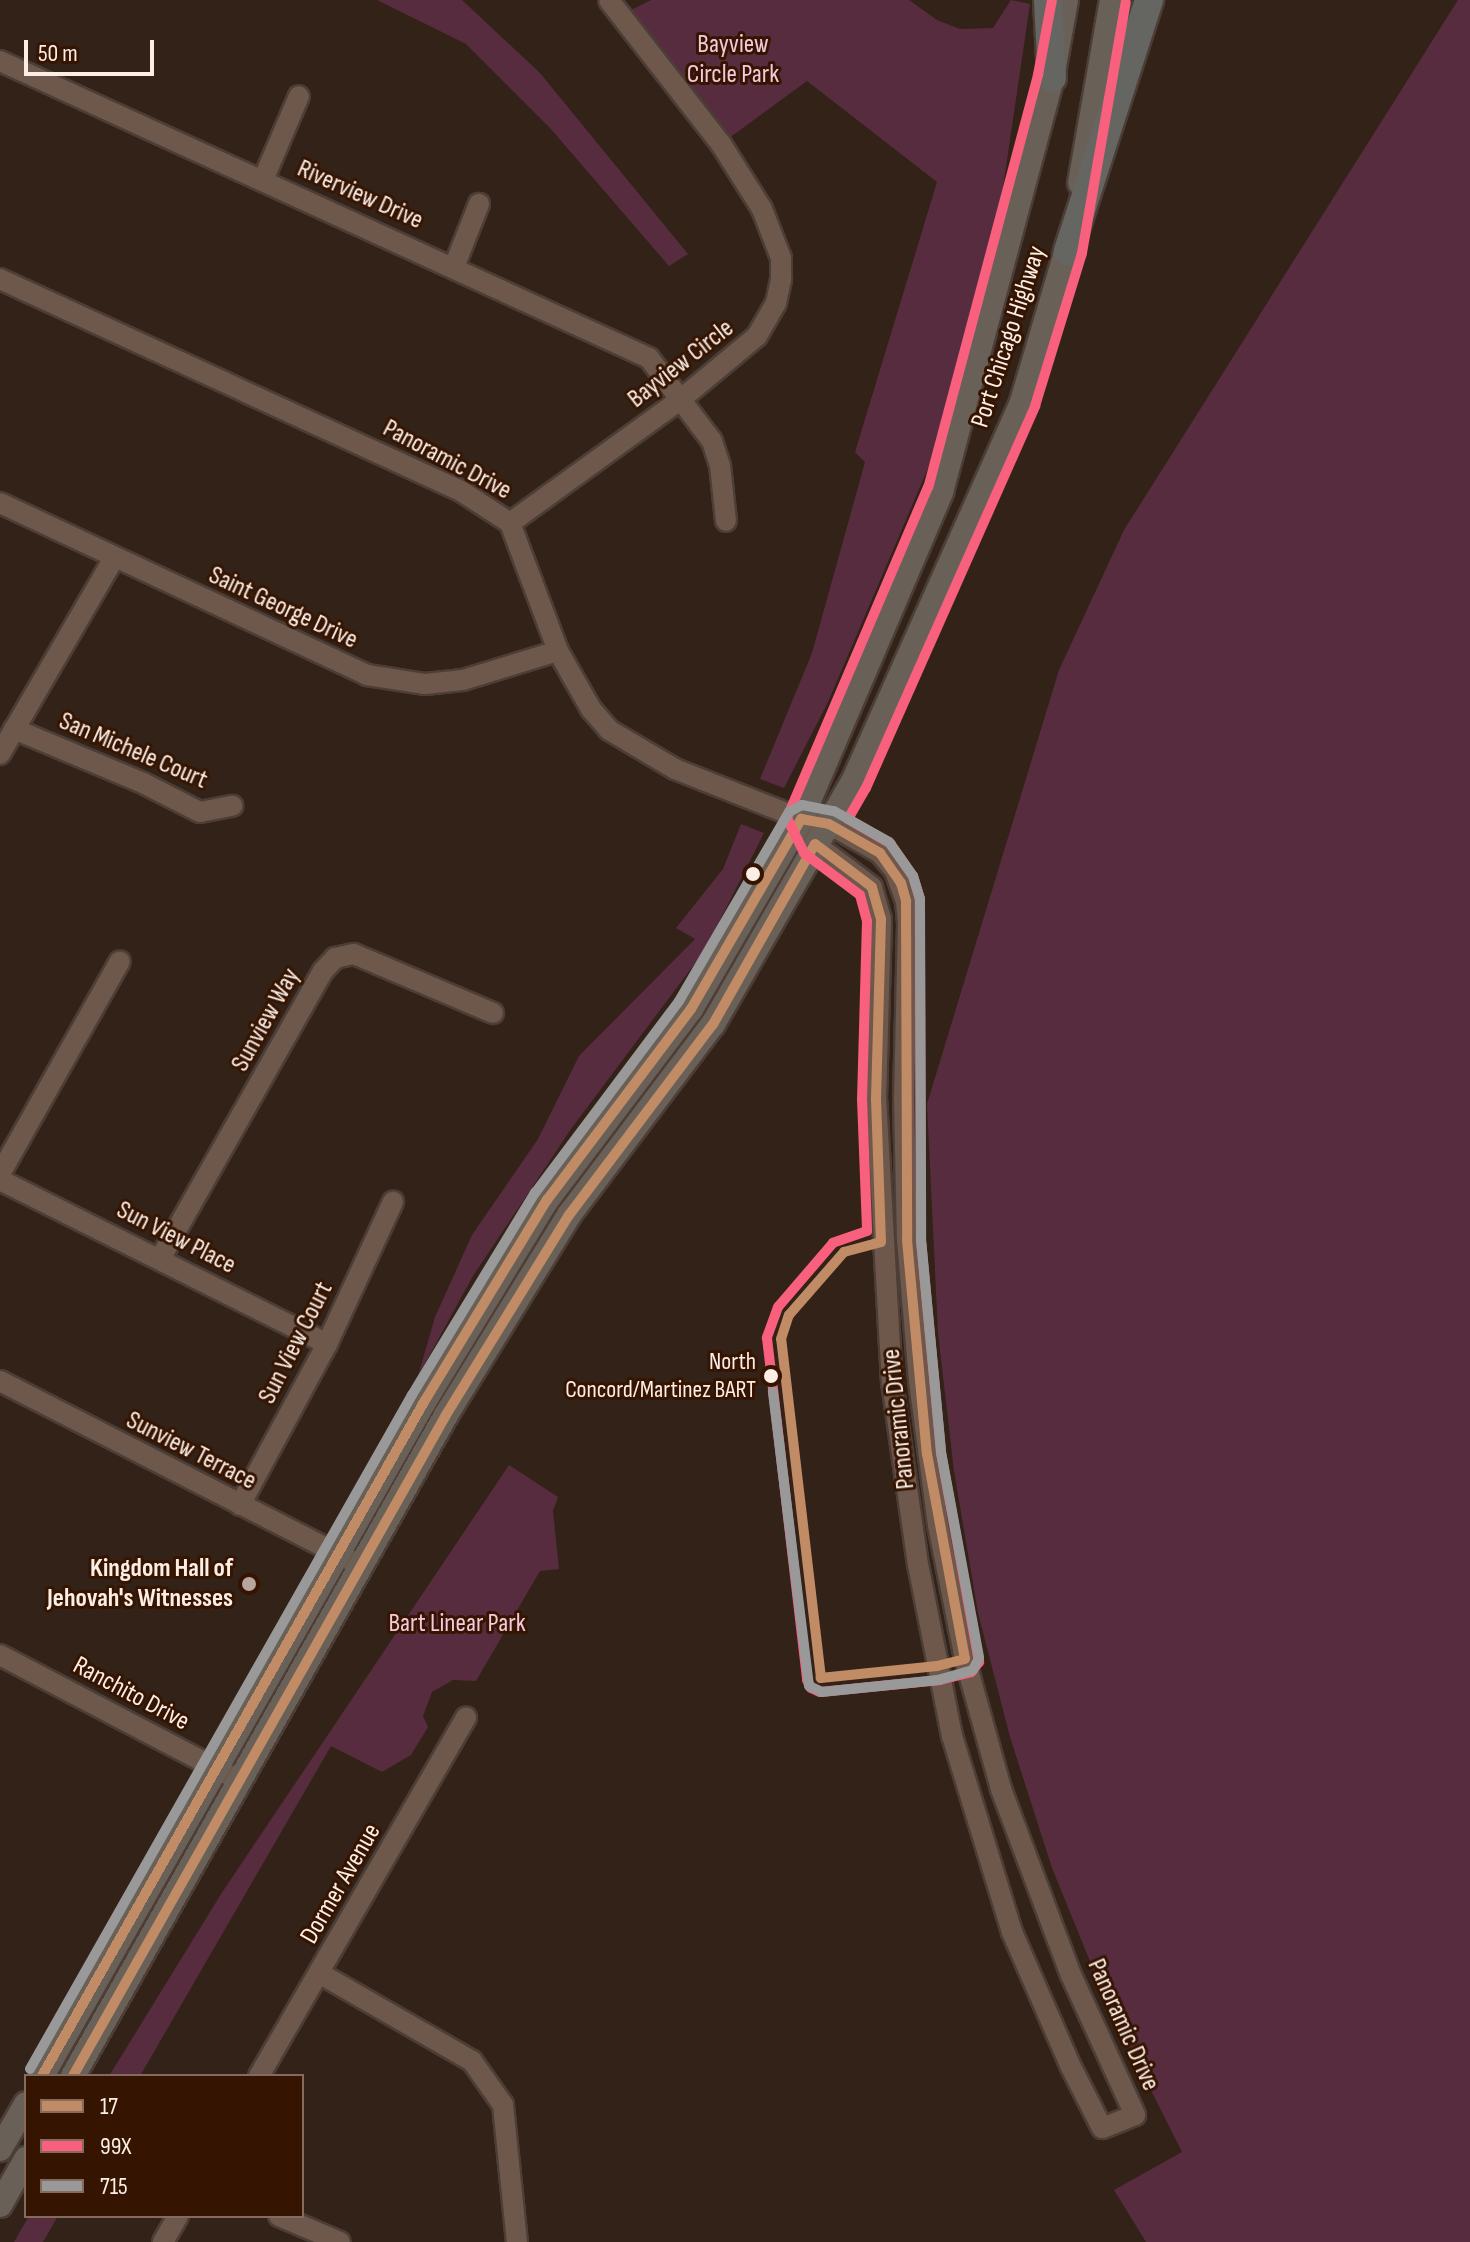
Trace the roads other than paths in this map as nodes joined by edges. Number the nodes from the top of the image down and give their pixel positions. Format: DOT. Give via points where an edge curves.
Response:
graph roads {
  1 [pos="609,0"];
  2 [pos="1048,0"];
  3 [pos="1066,0"];
  4 [pos="1112,0"];
  5 [pos="1149,0"];
  6 [pos="0,61"];
  7 [pos="1052,78"];
  8 [pos="299,96"];
  9 [pos="263,180"];
  10 [pos="479,204"];
  11 [pos="1068,251"];
  12 [pos="454,267"];
  13 [pos="0,279"];
  14 [pos="680,400"];
  15 [pos="0,503"];
  16 [pos="726,521"];
  17 [pos="510,523"];
  18 [pos="114,558"];
  19 [pos="558,651"];
  20 [pos="14,729"];
  21 [pos="0,754"];
  22 [pos="232,806"];
  23 [pos="801,819"];
  24 [pos="822,834"];
  25 [pos="120,961"];
  26 [pos="493,1013"];
  27 [pos="0,1177"];
  28 [pos="393,1202"];
  29 [pos="160,1259"];
  30 [pos="327,1344"];
  31 [pos="0,1381"];
  32 [pos="240,1505"];
  33 [pos="338,1553"];
  34 [pos="360,1565"];
  35 [pos="0,1655"];
  36 [pos="466,1718"];
  37 [pos="215,1768"];
  38 [pos="238,1780"];
  39 [pos="319,1973"];
  40 [pos="43,2074"];
  41 [pos="74,2074"];
  42 [pos="260,2074"];
  43 [pos="24,2107"];
  44 [pos="0,2149"];
  45 [pos="24,2163"];
  46 [pos="0,2205"];
  47 [pos="177,2218"];
  48 [pos="284,2218"];
  49 [pos="163,2242"];
  50 [pos="340,2242"];
  51 [pos="517,2242"];
  1 -- 14 [label="street, Bayview Circle" via="721,144 762,209 781,258 776,303 757,336"];
  2 -- 7 [label="highway"];
  3 -- 7 [label="main road, Port Chicago Highway"];
  4 -- 11 [label="main road, Port Chicago Highway"];
  5 -- 11 [label="highway"];
  6 -- 9 [label="street, Riverview Drive"];
  7 -- 23 [label="main road, Port Chicago Highway" via="941,492"];
  8 -- 9 [label="street"];
  9 -- 12 [label="street, Riverview Drive"];
  10 -- 12 [label="street"];
  11 -- 24 [label="main road, Port Chicago Highway" via="1022,402 853,782"];
  12 -- 14 [label="street, Riverview Drive" via="649,358"];
  13 -- 17 [label="street, Panoramic Drive" via="461,491"];
  14 -- 16 [label="street, Riverview Drive" via="712,441"];
  14 -- 17 [label="street, Bayview Circle"];
  15 -- 18 [label="street, Saint George Drive"];
  17 -- 19 [label="street, Panoramic Drive"];
  18 -- 19 [label="street, Saint George Drive" via="367,675 425,684 463,680"];
  18 -- 20 [label="street"];
  19 -- 23 [label="street, Panoramic Drive" via="591,709 630,745 675,769"];
  20 -- 21 [label="street"];
  20 -- 22 [label="street, San Michele Court" via="200,812"];
  23 -- 24 [label="street, Panoramic Drive"];
  23 -- 33 [label="main road, Port Chicago Highway" via="691,1009 547,1200"];
  24 -- 24 [label="street, Panoramic Drive" via="843,866 863,878 878,902 881,919 876,1099 885,1304 923,1597 952,1736 988,1863 1039,1997 1102,2128 1135,2115 1071,1975 1001,1789 965,1659 938,1525 907,1240 906,901 895,871 880,853 860,840"];
  24 -- 34 [label="main road, Port Chicago Highway" via="713,1024 569,1215"];
  25 -- 27 [label="street"];
  26 -- 29 [label="street, Sunview Way" via="354,954 335,958"];
  27 -- 29 [label="street, Sun View Place"];
  28 -- 30 [label="street, Sun View Court"];
  29 -- 30 [label="street, Sun View Place"];
  30 -- 32 [label="street, Sun View Court"];
  31 -- 32 [label="street, Sunview Terrace"];
  32 -- 33 [label="street, Sunview Terrace"];
  33 -- 34 [label="street, Sunview Terrace"];
  33 -- 37 [label="main road, Port Chicago Highway"];
  34 -- 38 [label="main road, Port Chicago Highway"];
  35 -- 37 [label="street, Ranchito Drive"];
  36 -- 39 [label="street, Dormer Avenue"];
  37 -- 38 [label="street, Ranchito Drive"];
  37 -- 40 [label="main road, Port Chicago Highway"];
  38 -- 41 [label="main road, Port Chicago Highway"];
  39 -- 42 [label="street, Dormer Avenue"];
  39 -- 51 [label="street" via="472,2061 503,2105"];
  43 -- 44 [label="main road"];
  45 -- 46 [label="main road"];
  47 -- 49 [label="street"];
  48 -- 50 [label="street"];
}
